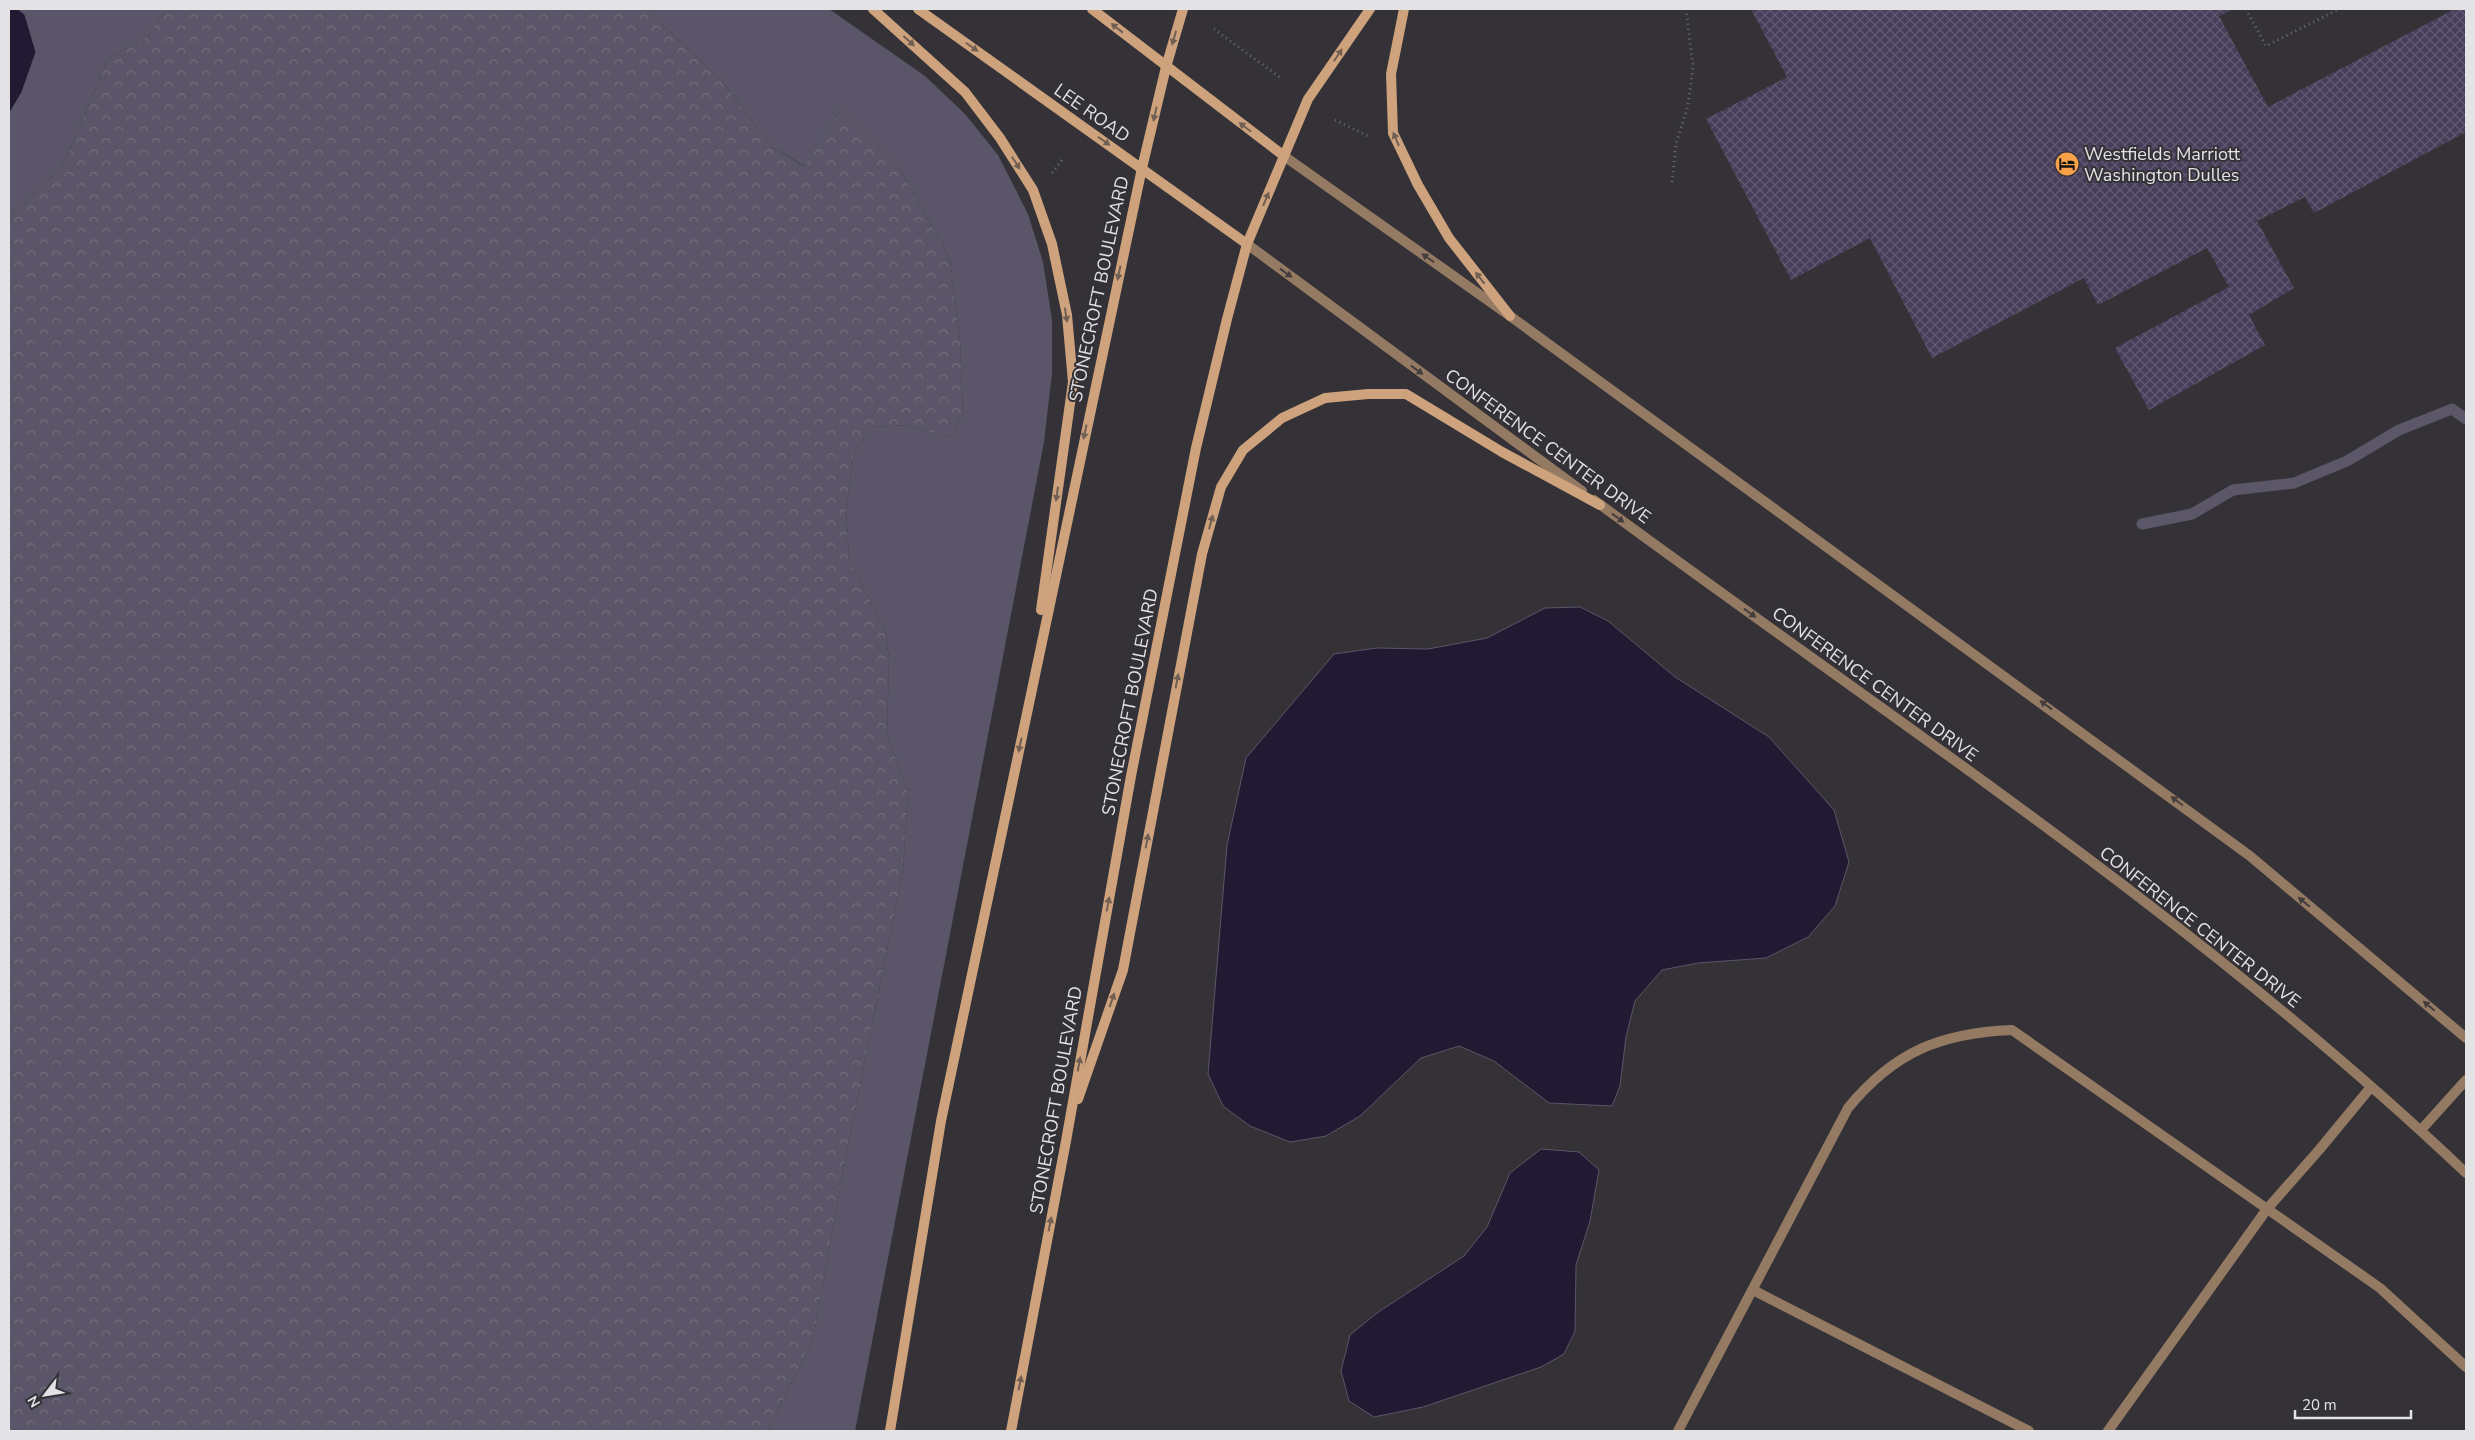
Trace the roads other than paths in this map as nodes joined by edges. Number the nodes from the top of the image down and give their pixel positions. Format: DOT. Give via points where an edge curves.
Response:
graph roads {
  1 [pos="872,9"];
  2 [pos="918,9"];
  3 [pos="1092,9"];
  4 [pos="1183,9"];
  5 [pos="1370,9"];
  6 [pos="1404,9"];
  7 [pos="1166,67"];
  8 [pos="1284,156"];
  9 [pos="1142,168"];
  10 [pos="1247,244"];
  11 [pos="1510,316"];
  12 [pos="1600,505"];
  13 [pos="1026,715"];
  14 [pos="2466,1038"];
  15 [pos="2466,1080"];
  16 [pos="2372,1087"];
  17 [pos="1068,1128"];
  18 [pos="2421,1130"];
  19 [pos="2466,1173"];
  20 [pos="2267,1209"];
  21 [pos="1753,1290"];
  22 [pos="2466,1367"];
  23 [pos="890,1431"];
  24 [pos="1011,1431"];
  25 [pos="1678,1431"];
  26 [pos="2029,1431"];
  27 [pos="2108,1431"];
  1 -- 13 [label="main road, one-way" via="965,92 1000,138 1033,190 1054,253 1067,315 1073,382"];
  2 -- 9 [label="main road, LEE ROAD, one-way"];
  7 -- 3 [label="main road, one-way"];
  4 -- 7 [label="main road, STONECROFT BOULEVARD, one-way"];
  8 -- 5 [label="main road, STONECROFT BOULEVARD, one-way" via="1308,99"];
  11 -- 6 [label="main road, one-way" via="1450,238 1418,185 1393,134 1391,74"];
  8 -- 7 [label="main road, one-way"];
  7 -- 9 [label="main road, STONECROFT BOULEVARD, one-way"];
  10 -- 8 [label="main road, STONECROFT BOULEVARD, one-way"];
  11 -- 8 [label="street, one-way"];
  9 -- 10 [label="main road, LEE ROAD"];
  9 -- 13 [label="main road, STONECROFT BOULEVARD, one-way"];
  10 -- 12 [label="street, CONFERENCE CENTER DRIVE, one-way"];
  17 -- 10 [label="main road, STONECROFT BOULEVARD, one-way" via="1131,776 1196,448"];
  14 -- 11 [label="street, one-way" via="2250,856"];
  12 -- 16 [label="street, CONFERENCE CENTER DRIVE, one-way" via="2070,846 2263,995"];
  17 -- 12 [label="main road, one-way" via="1122,970 1202,554 1220,487 1243,450 1282,418 1325,398 1406,394 1502,452"];
  13 -- 23 [label="main road, STONECROFT BOULEVARD, one-way" via="941,1121"];
  15 -- 18 [label="street"];
  16 -- 18 [label="street, CONFERENCE CENTER DRIVE"];
  16 -- 20 [label="street"];
  24 -- 17 [label="main road, STONECROFT BOULEVARD, one-way"];
  18 -- 19 [label="street, CONFERENCE CENTER DRIVE"];
  20 -- 21 [label="street" via="2012,1030 1981,1031 1917,1049 1867,1086 1848,1108"];
  20 -- 22 [label="street" via="2380,1288"];
  20 -- 27 [label="street"];
  21 -- 25 [label="street"];
  21 -- 26 [label="street"];
}
